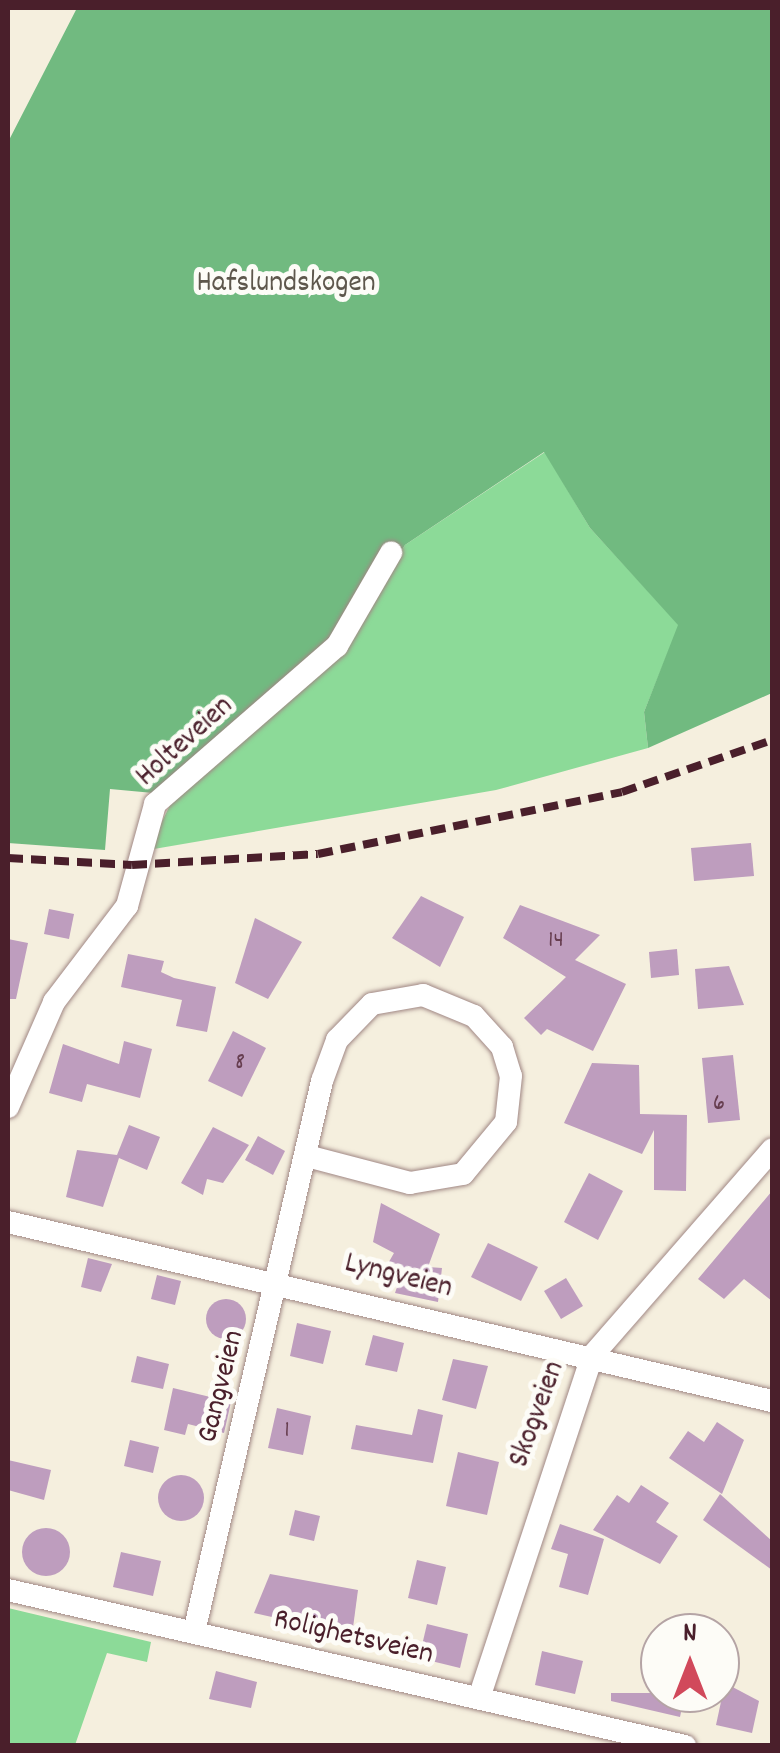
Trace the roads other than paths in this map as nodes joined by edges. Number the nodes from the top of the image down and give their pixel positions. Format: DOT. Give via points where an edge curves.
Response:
graph roads {
  1 [pos="392,553"];
  2 [pos="8,1107"];
  3 [pos="772,1150"];
  4 [pos="307,1156"];
  5 [pos="8,1222"];
  6 [pos="280,1280"];
  7 [pos="592,1356"];
  8 [pos="772,1401"];
  9 [pos="8,1590"];
  10 [pos="194,1632"];
  11 [pos="479,1698"];
  12 [pos="685,1746"];
  1 -- 2 [label="street, Holteveien" via="337,646 154,804 126,906 54,1002"];
  3 -- 7 [label="street, Skogveien"];
  4 -- 4 [label="street, Gangveien" via="328,1059 372,1004 404,995 439,999 474,1016 502,1048 511,1076 506,1122 463,1174 410,1183"];
  4 -- 6 [label="street, Gangveien"];
  5 -- 6 [label="street, Lyngveien"];
  6 -- 7 [label="street, Lyngveien"];
  6 -- 10 [label="street, Gangveien"];
  7 -- 8 [label="street, Lyngveien"];
  7 -- 11 [label="street, Skogveien"];
  9 -- 10 [label="street, Rolighetsveien"];
  10 -- 11 [label="street, Rolighetsveien"];
  11 -- 12 [label="street, Rolighetsveien"];
}
